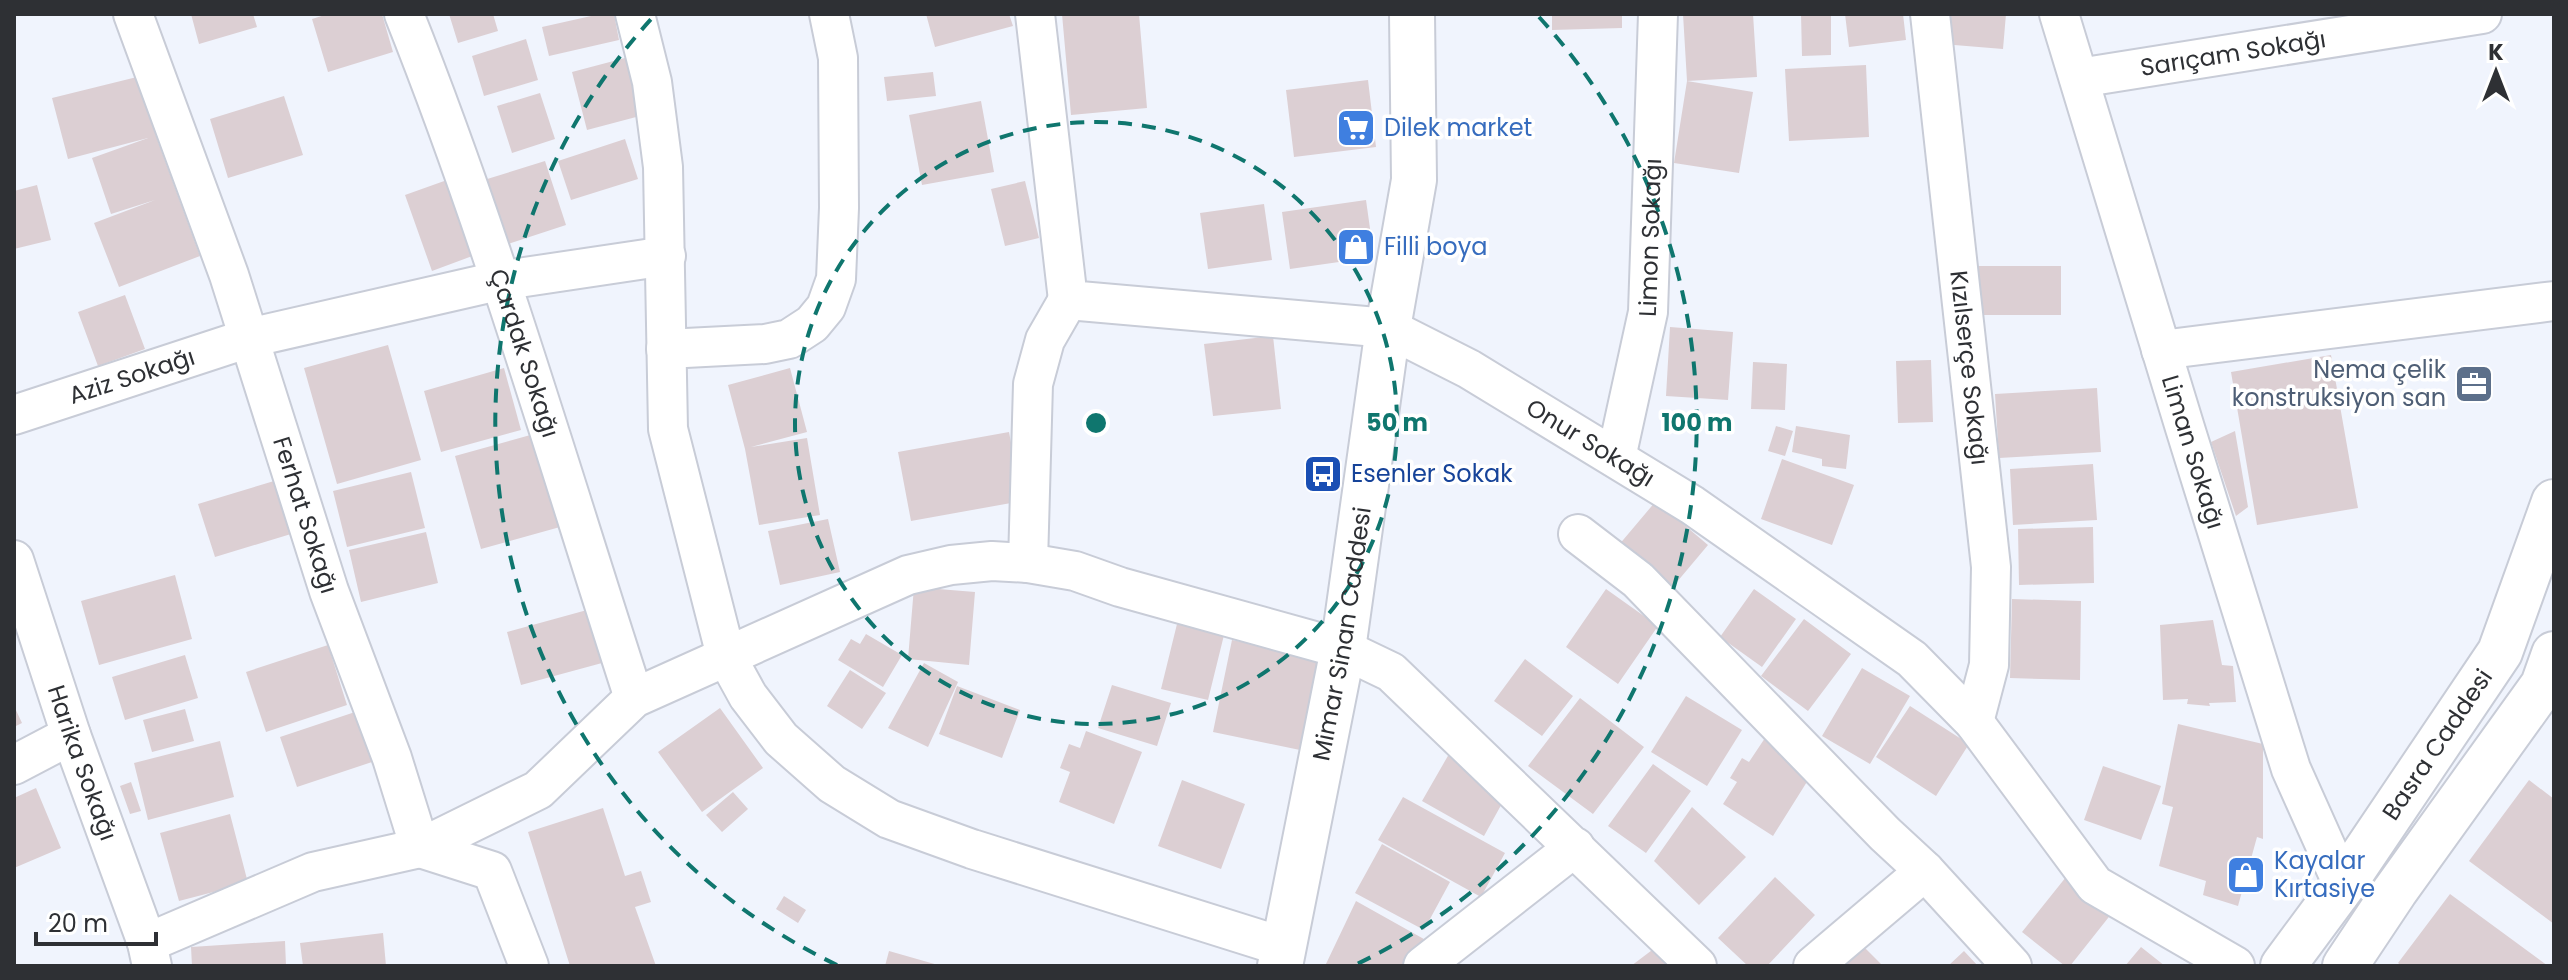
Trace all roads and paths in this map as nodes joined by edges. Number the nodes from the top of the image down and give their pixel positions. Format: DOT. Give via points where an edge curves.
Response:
graph roads {
  1 [pos="133,14"];
  2 [pos="404,14"];
  3 [pos="635,14"];
  4 [pos="829,14"];
  5 [pos="1035,14"];
  6 [pos="1412,14"];
  7 [pos="1658,14"];
  8 [pos="1930,14"];
  9 [pos="2059,14"];
  10 [pos="2482,14"];
  11 [pos="2079,78"];
  12 [pos="666,256"];
  13 [pos="498,281"];
  14 [pos="1068,300"];
  15 [pos="2554,301"];
  16 [pos="1388,328"];
  17 [pos="249,338"];
  18 [pos="666,349"];
  19 [pos="2161,350"];
  20 [pos="14,415"];
  21 [pos="1616,458"];
  22 [pos="2554,502"];
  23 [pos="1578,534"];
  24 [pos="14,560"];
  25 [pos="1028,563"];
  26 [pos="1343,649"];
  27 [pos="2554,654"];
  28 [pos="726,656"];
  29 [pos="634,698"];
  30 [pos="1974,722"];
  31 [pos="71,735"];
  32 [pos="14,765"];
  33 [pos="1575,847"];
  34 [pos="420,848"];
  35 [pos="1925,871"];
  36 [pos="2343,885"];
  37 [pos="150,954"];
  38 [pos="1282,956"];
  39 [pos="529,966"];
  40 [pos="1423,966"];
  41 [pos="1697,966"];
  42 [pos="1813,966"];
  43 [pos="2012,966"];
  44 [pos="2235,966"];
  45 [pos="2283,966"];
  46 [pos="2345,966"];
  1 -- 17 [label="street, Ferhat Sokağı"];
  2 -- 13 [label="street, Çardak Sokağı"];
  3 -- 12 [label="street" via="659,124"];
  4 -- 18 [label="street" via="838,58 839,208 836,279 826,307 789,339"];
  5 -- 14 [label="street"];
  6 -- 16 [label="street, Mimar Sinan Caddesi" via="1414,180"];
  7 -- 21 [label="street, Limon Sokağı" via="1648,312"];
  8 -- 30 [label="street, Kızılserçe Sokağı" via="1991,567 1989,665"];
  9 -- 11 [label="street, Liman Sokağı"];
  10 -- 11 [label="street, Sarıçam Sokağı"];
  11 -- 19 [label="street, Liman Sokağı"];
  12 -- 13 [label="street, Aziz Sokağı"];
  12 -- 18 [label="street"];
  13 -- 17 [label="street, Aziz Sokağı"];
  13 -- 29 [label="street, Çardak Sokağı"];
  14 -- 16 [label="street, Onur Sokağı"];
  14 -- 25 [label="street" via="1045,340 1033,384"];
  15 -- 19 [label="street"];
  16 -- 21 [label="street, Onur Sokağı" via="1469,369"];
  16 -- 26 [label="street, Mimar Sinan Caddesi"];
  17 -- 20 [label="street, Aziz Sokağı"];
  17 -- 34 [label="street, Ferhat Sokağı" via="329,591"];
  18 -- 28 [label="street" via="668,429"];
  19 -- 36 [label="street, Liman Sokağı" via="2291,769"];
  21 -- 30 [label="street, Onur Sokağı" via="1912,659"];
  22 -- 36 [label="street, Basra Caddesi" via="2500,652"];
  23 -- 35 [label="street" via="1638,580"];
  24 -- 31 [label="street, Harika Sokağı"];
  25 -- 26 [label="street" via="1075,571"];
  25 -- 28 [label="street" via="951,565 908,575"];
  26 -- 33 [label="street" via="1391,672"];
  26 -- 38 [label="street, Mimar Sinan Caddesi"];
  27 -- 46 [label="street, Basra Caddesi" via="2543,685"];
  28 -- 29 [label="street"];
  28 -- 38 [label="street" via="781,739 832,784 889,819"];
  29 -- 34 [label="street" via="538,790"];
  30 -- 44 [label="street, Onur Sokağı" via="2095,885"];
  31 -- 32 [label="street"];
  31 -- 37 [label="street, Harika Sokağı"];
  33 -- 40 [label="street"];
  33 -- 41 [label="street"];
  34 -- 37 [label="street" via="313,872"];
  34 -- 39 [label="street" via="492,871"];
  35 -- 42 [label="street"];
  35 -- 43 [label="street"];
  36 -- 45 [label="street, Basra Caddesi"];
}
